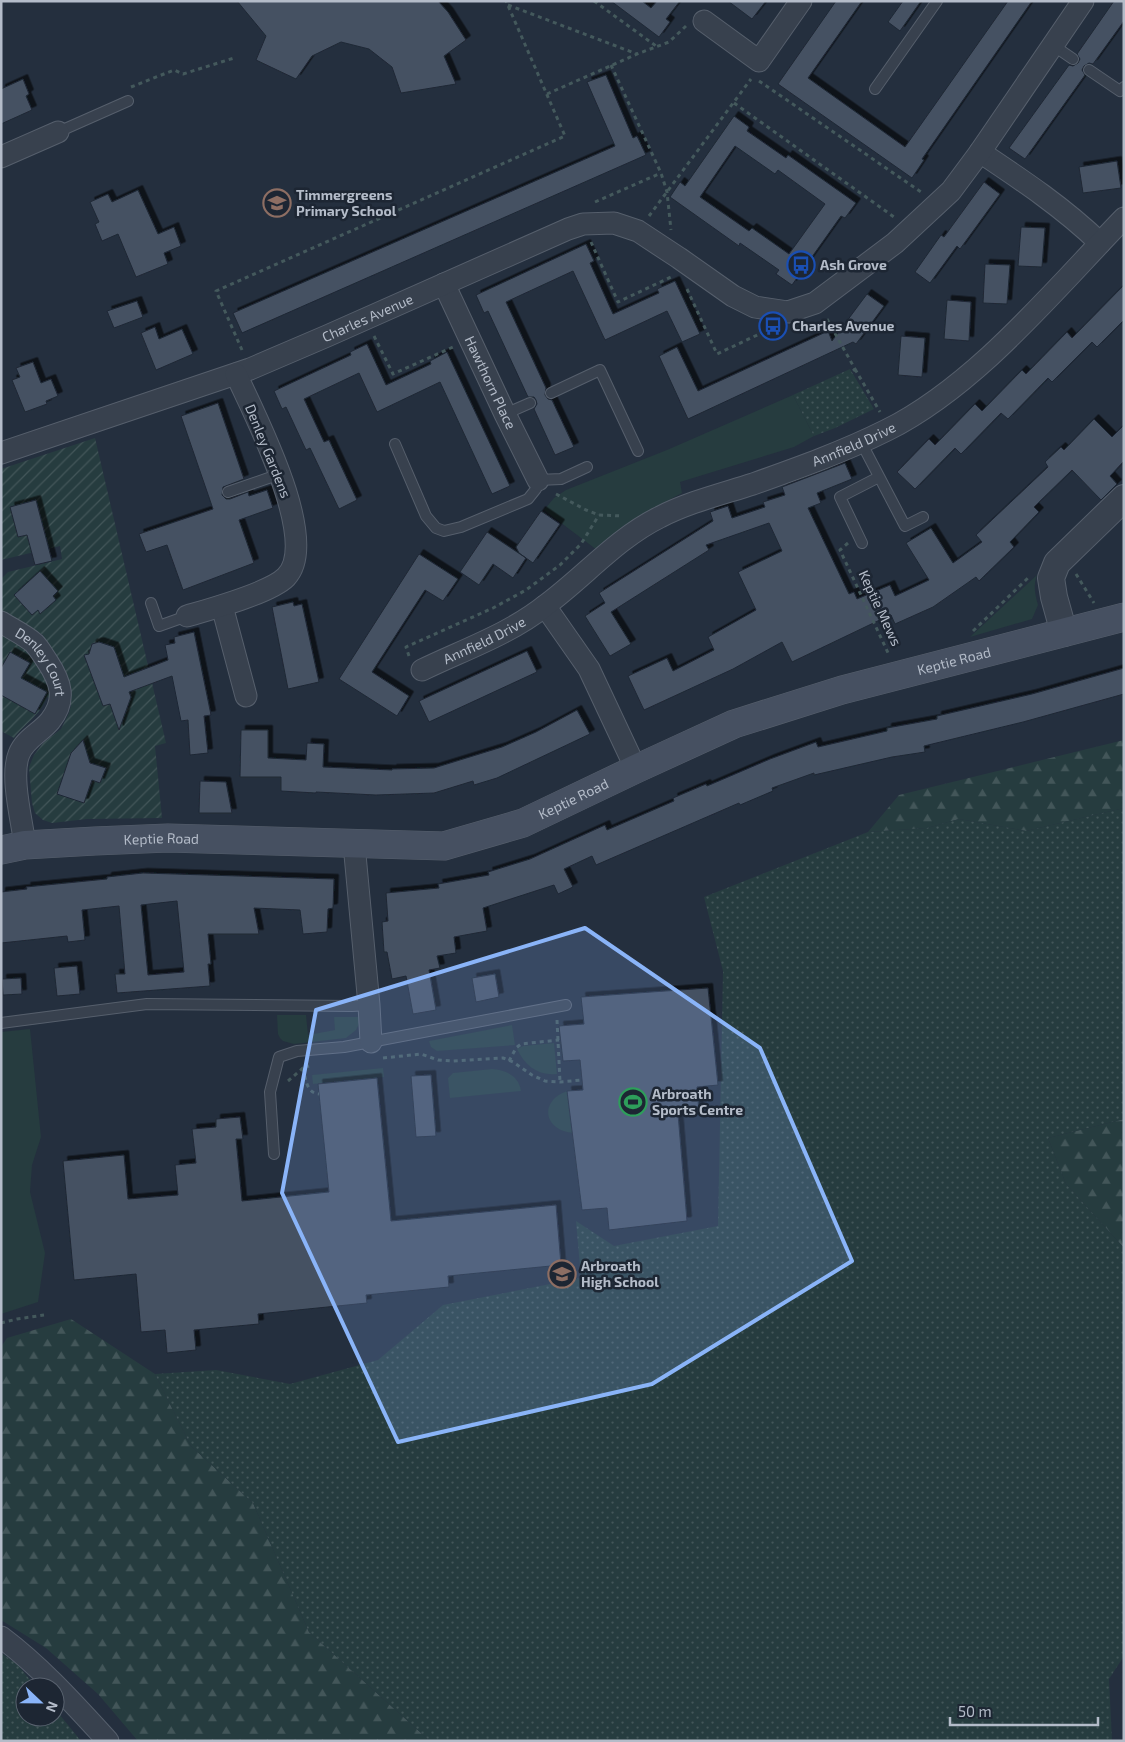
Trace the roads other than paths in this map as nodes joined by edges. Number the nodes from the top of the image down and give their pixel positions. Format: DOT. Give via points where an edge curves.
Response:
graph roads {
  1 [pos="801,1"];
  2 [pos="937,1"];
  3 [pos="1083,1"];
  4 [pos="704,21"];
  5 [pos="1054,46"];
  6 [pos="1073,59"];
  7 [pos="1089,70"];
  8 [pos="1124,87"];
  9 [pos="875,89"];
  10 [pos="128,101"];
  11 [pos="58,132"];
  12 [pos="980,152"];
  13 [pos="1,157"];
  14 [pos="1124,218"];
  15 [pos="1100,243"];
  16 [pos="444,284"];
  17 [pos="243,371"];
  18 [pos="551,393"];
  19 [pos="530,403"];
  20 [pos="505,414"];
  21 [pos="861,442"];
  22 [pos="395,444"];
  23 [pos="638,451"];
  24 [pos="1,452"];
  25 [pos="587,467"];
  26 [pos="280,474"];
  27 [pos="879,478"];
  28 [pos="538,480"];
  29 [pos="228,492"];
  30 [pos="1124,498"];
  31 [pos="923,517"];
  32 [pos="862,543"];
  33 [pos="151,603"];
  34 [pos="222,606"];
  35 [pos="545,606"];
  36 [pos="187,616"];
  37 [pos="1113,620"];
  38 [pos="1,622"];
  39 [pos="1064,632"];
  40 [pos="422,670"];
  41 [pos="246,696"];
  42 [pos="636,769"];
  43 [pos="354,844"];
  44 [pos="13,848"];
  45 [pos="370,1005"];
  46 [pos="561,1006"];
  47 [pos="1,1023"];
  48 [pos="377,1050"];
  49 [pos="274,1154"];
  50 [pos="1,1638"];
  51 [pos="108,1741"];
  1 -- 4 [label="street" via="758,61"];
  2 -- 9 [label="lane"];
  3 -- 5 [label="street, Charles Avenue"];
  5 -- 6 [label="lane"];
  5 -- 12 [label="street, Charles Avenue"];
  7 -- 8 [label="lane" via="1120,91"];
  10 -- 11 [label="lane"];
  11 -- 13 [label="street"];
  12 -- 15 [label="street" via="1039,192"];
  12 -- 16 [label="street, Charles Avenue" via="938,204 895,243 815,302 788,312 755,307 733,296 683,268 665,248 638,231 614,224 583,224 568,229"];
  14 -- 15 [label="street, Annfield Drive"];
  15 -- 21 [label="street, Annfield Drive" via="978,366 926,406"];
  16 -- 17 [label="street, Charles Avenue"];
  16 -- 20 [label="street, Hawthorn Place"];
  17 -- 24 [label="street, Charles Avenue"];
  17 -- 26 [label="street, Denley Gardens"];
  18 -- 23 [label="lane" via="600,370"];
  19 -- 20 [label="lane"];
  20 -- 28 [label="street, Hawthorn Place"];
  21 -- 27 [label="lane"];
  21 -- 35 [label="street, Annfield Drive" via="802,467 659,517 614,548"];
  22 -- 28 [label="lane" via="426,516 436,528 444,531 528,499"];
  25 -- 28 [label="lane" via="561,479"];
  26 -- 29 [label="lane"];
  26 -- 34 [label="street, Denley Gardens" via="286,487 297,542 296,560 287,576 274,586"];
  27 -- 31 [label="lane" via="905,526"];
  27 -- 32 [label="lane" via="840,497"];
  30 -- 39 [label="street" via="1057,563 1051,578"];
  33 -- 36 [label="lane" via="159,626"];
  34 -- 36 [label="street, Denley Gardens"];
  34 -- 41 [label="street"];
  35 -- 40 [label="street, Annfield Drive" via="500,633"];
  35 -- 42 [label="street" via="589,670"];
  37 -- 39 [label="main road, Keptie Road"];
  38 -- 44 [label="street, Denley Court" via="33,642 57,676 61,696 49,722 27,741 18,755"];
  39 -- 42 [label="main road, Keptie Road" via="842,690 734,724"];
  42 -- 43 [label="main road, Keptie Road" via="523,823 444,846"];
  43 -- 44 [label="main road, Keptie Road" via="193,838 94,840"];
  43 -- 45 [label="street"];
  45 -- 47 [label="lane" via="147,1004"];
  45 -- 48 [label="street"];
  46 -- 48 [label="lane"];
  48 -- 49 [label="lane" via="344,1047 279,1057 270,1092"];
  50 -- 51 [label="street" via="22,1652"];
}
